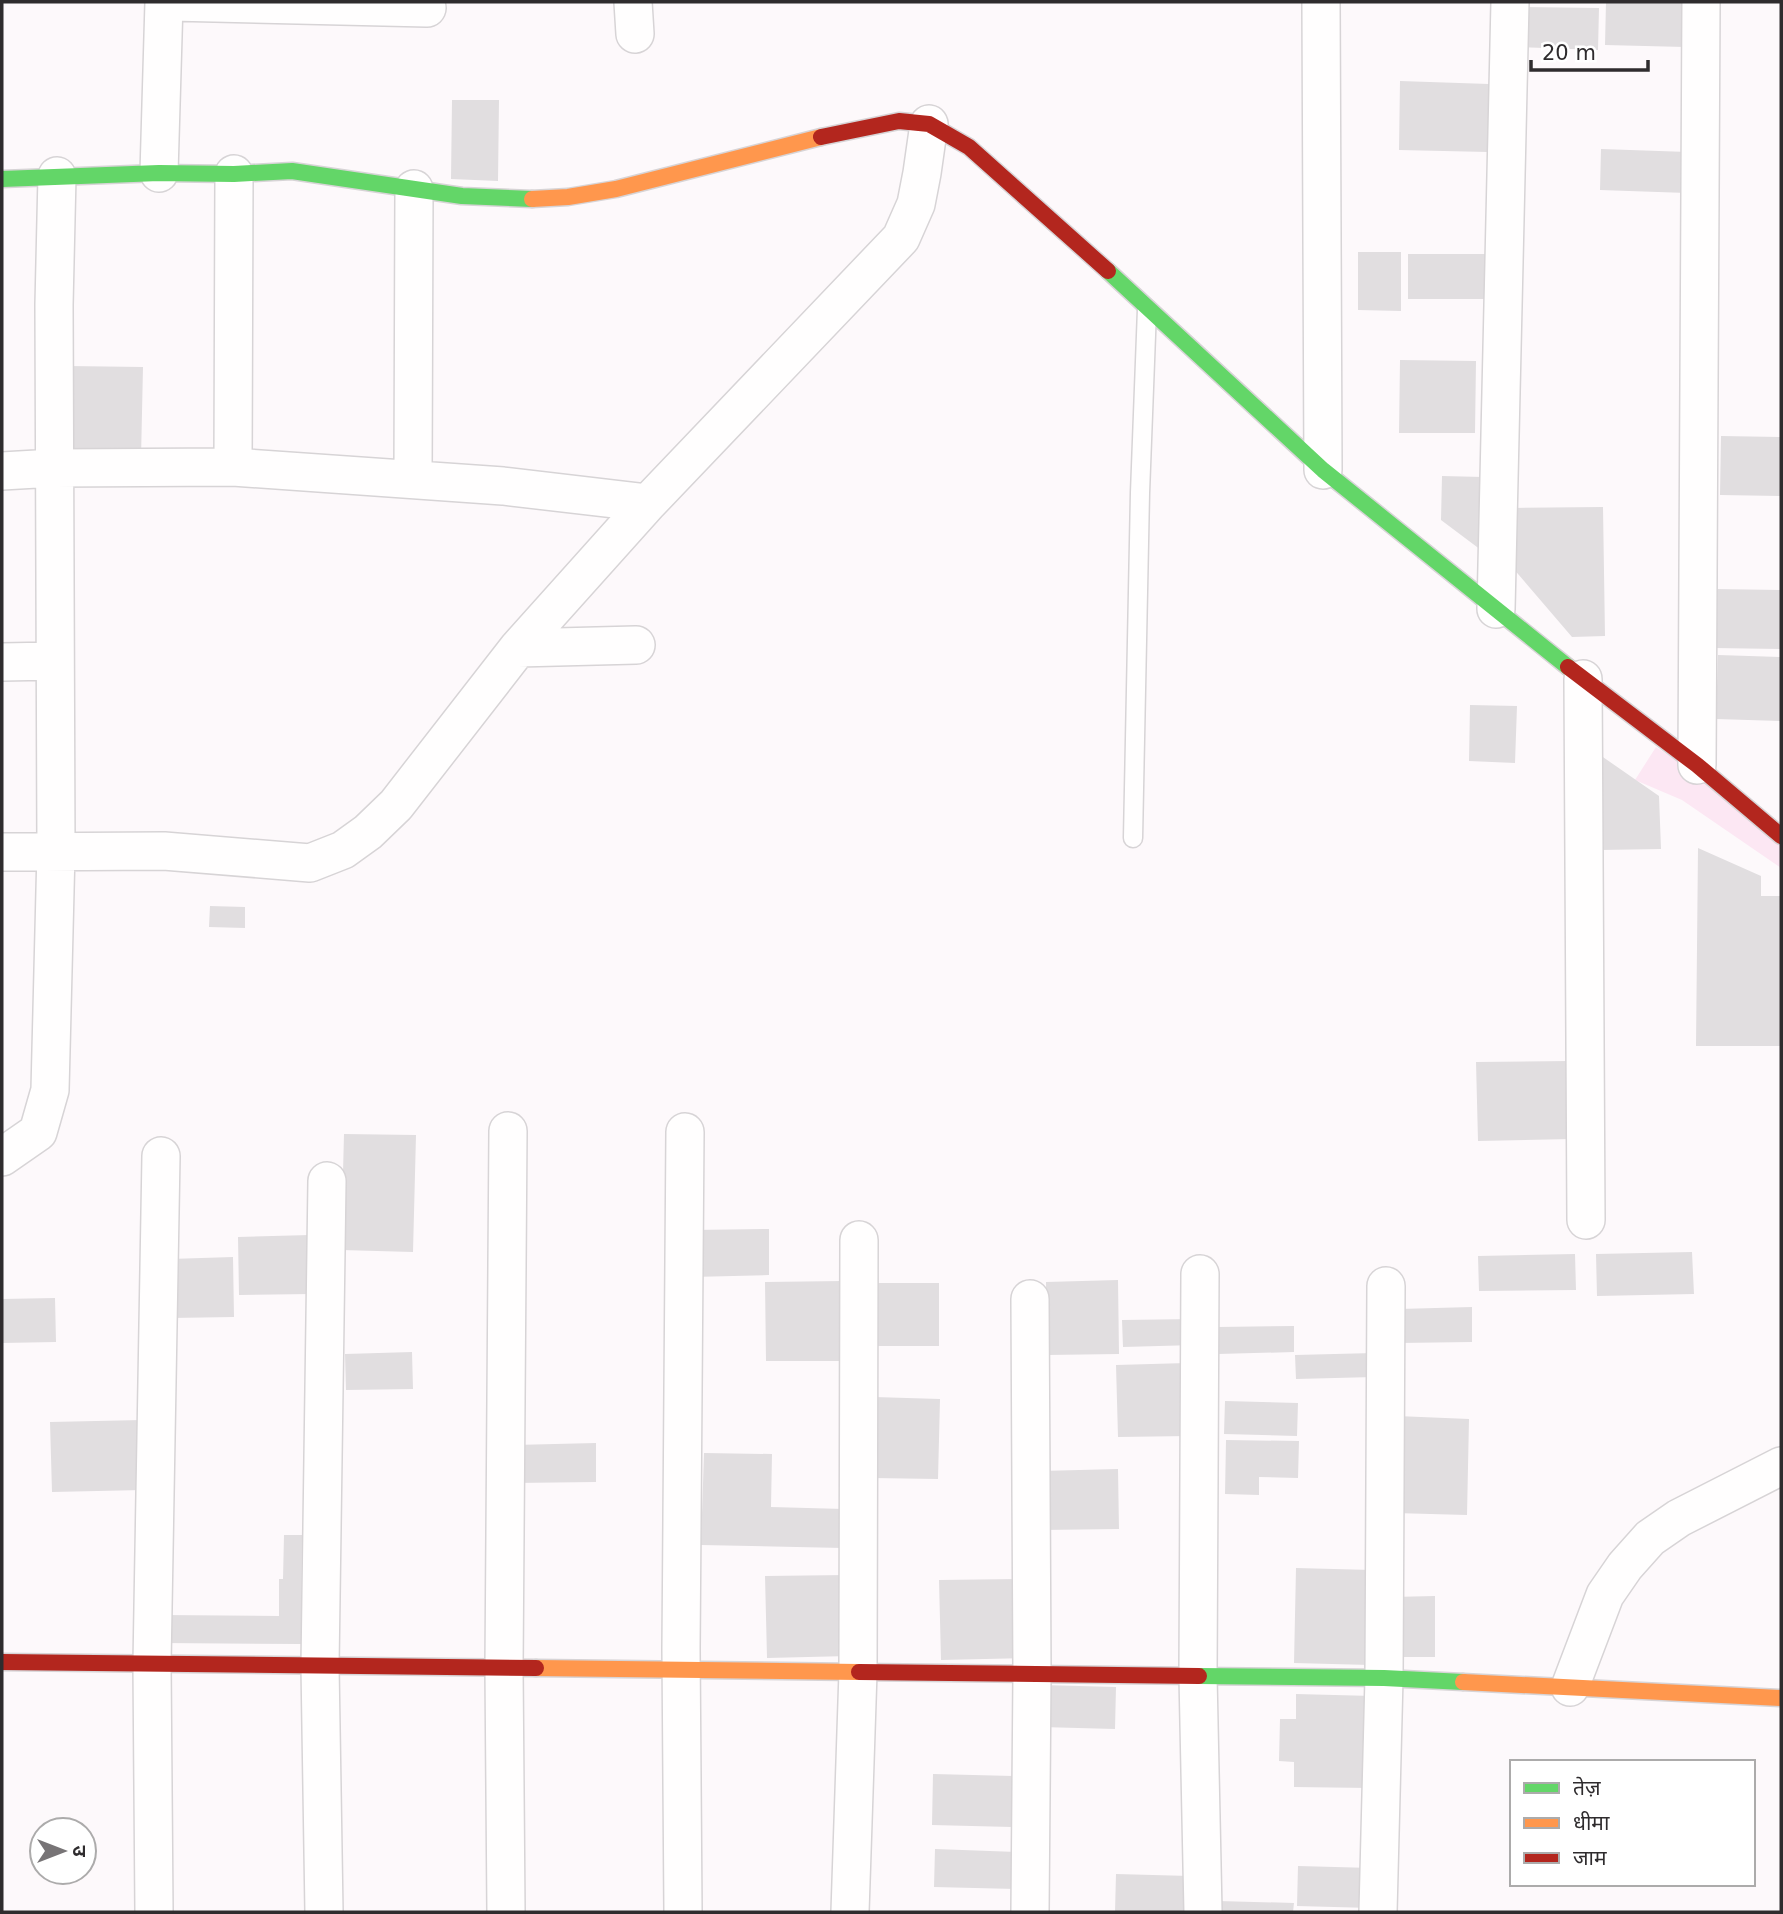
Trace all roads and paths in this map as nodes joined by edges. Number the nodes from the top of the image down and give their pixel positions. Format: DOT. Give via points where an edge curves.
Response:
graph roads {
  1 [pos="164,2"];
  2 [pos="172,2"];
  3 [pos="1321,2"];
  4 [pos="1510,2"];
  5 [pos="1701,2"];
  6 [pos="352,3"];
  7 [pos="426,8"];
  8 [pos="929,124"];
  9 [pos="159,173"];
  10 [pos="234,174"];
  11 [pos="57,176"];
  12 [pos="2,179"];
  13 [pos="414,189"];
  14 [pos="1147,305"];
  15 [pos="233,467"];
  16 [pos="54,468"];
  17 [pos="1323,470"];
  18 [pos="2,471"];
  19 [pos="413,479"];
  20 [pos="649,503"];
  21 [pos="1496,609"];
  22 [pos="636,645"];
  23 [pos="517,648"];
  24 [pos="55,661"];
  25 [pos="2,662"];
  26 [pos="1583,679"];
  27 [pos="1697,765"];
  28 [pos="1781,836"];
  29 [pos="1133,838"];
  30 [pos="56,851"];
  31 [pos="2,852"];
  32 [pos="509,1131"];
  33 [pos="685,1132"];
  34 [pos="161,1156"];
  35 [pos="2,1157"];
  36 [pos="327,1181"];
  37 [pos="1586,1220"];
  38 [pos="859,1240"];
  39 [pos="1200,1274"];
  40 [pos="1386,1286"];
  41 [pos="1030,1299"];
  42 [pos="1781,1466"];
  43 [pos="2,1662"];
  44 [pos="152,1664"];
  45 [pos="320,1666"];
  46 [pos="504,1668"];
  47 [pos="681,1670"];
  48 [pos="858,1672"];
  49 [pos="1032,1674"];
  50 [pos="1198,1676"];
  51 [pos="1384,1678"];
  52 [pos="1570,1687"];
  53 [pos="1781,1698"];
  54 [pos="154,1912"];
  55 [pos="324,1912"];
  56 [pos="506,1912"];
  57 [pos="683,1912"];
  58 [pos="850,1912"];
  59 [pos="1030,1912"];
  60 [pos="1203,1912"];
  61 [pos="1378,1912"];
  1 -- 9 [label="street"];
  2 -- 6 [label="street"];
  3 -- 17 [label="street"];
  4 -- 21 [label="street"];
  5 -- 27 [label="street"];
  6 -- 7 [label="street"];
  8 -- 13 [label="street" via="900,121 848,130 569,197 462,196"];
  8 -- 14 [label="street" via="968,147"];
  8 -- 20 [label="street" via="916,204 901,238"];
  9 -- 10 [label="street"];
  9 -- 11 [label="street"];
  10 -- 13 [label="street" via="292,172"];
  10 -- 15 [label="street"];
  11 -- 12 [label="street"];
  11 -- 16 [label="street"];
  13 -- 19 [label="street"];
  14 -- 17 [label="street"];
  14 -- 29 [label="lane"];
  15 -- 16 [label="street"];
  15 -- 19 [label="street"];
  16 -- 18 [label="street"];
  16 -- 24 [label="street"];
  17 -- 21 [label="street"];
  19 -- 20 [label="street"];
  20 -- 23 [label="street"];
  21 -- 26 [label="street"];
  22 -- 23 [label="street"];
  23 -- 30 [label="street" via="396,805 343,850 310,863 164,851"];
  24 -- 25 [label="street"];
  24 -- 30 [label="street"];
  26 -- 27 [label="street"];
  26 -- 37 [label="street"];
  27 -- 28 [label="street"];
  30 -- 31 [label="street"];
  30 -- 35 [label="street" via="50,1090 38,1132"];
  32 -- 46 [label="street"];
  33 -- 47 [label="street"];
  34 -- 44 [label="street"];
  36 -- 45 [label="street"];
  38 -- 48 [label="street"];
  39 -- 50 [label="street"];
  40 -- 51 [label="street"];
  41 -- 49 [label="street"];
  42 -- 52 [label="street" via="1679,1518 1650,1538 1605,1595"];
  43 -- 44 [label="street"];
  44 -- 45 [label="street"];
  44 -- 54 [label="street"];
  45 -- 46 [label="street"];
  45 -- 55 [label="street"];
  46 -- 47 [label="street"];
  46 -- 56 [label="street"];
  47 -- 48 [label="street"];
  47 -- 57 [label="street"];
  48 -- 49 [label="street"];
  48 -- 58 [label="street"];
  49 -- 50 [label="street"];
  49 -- 59 [label="street"];
  50 -- 51 [label="street"];
  50 -- 60 [label="street"];
  51 -- 52 [label="street"];
  51 -- 61 [label="street"];
  52 -- 53 [label="street"];
}
